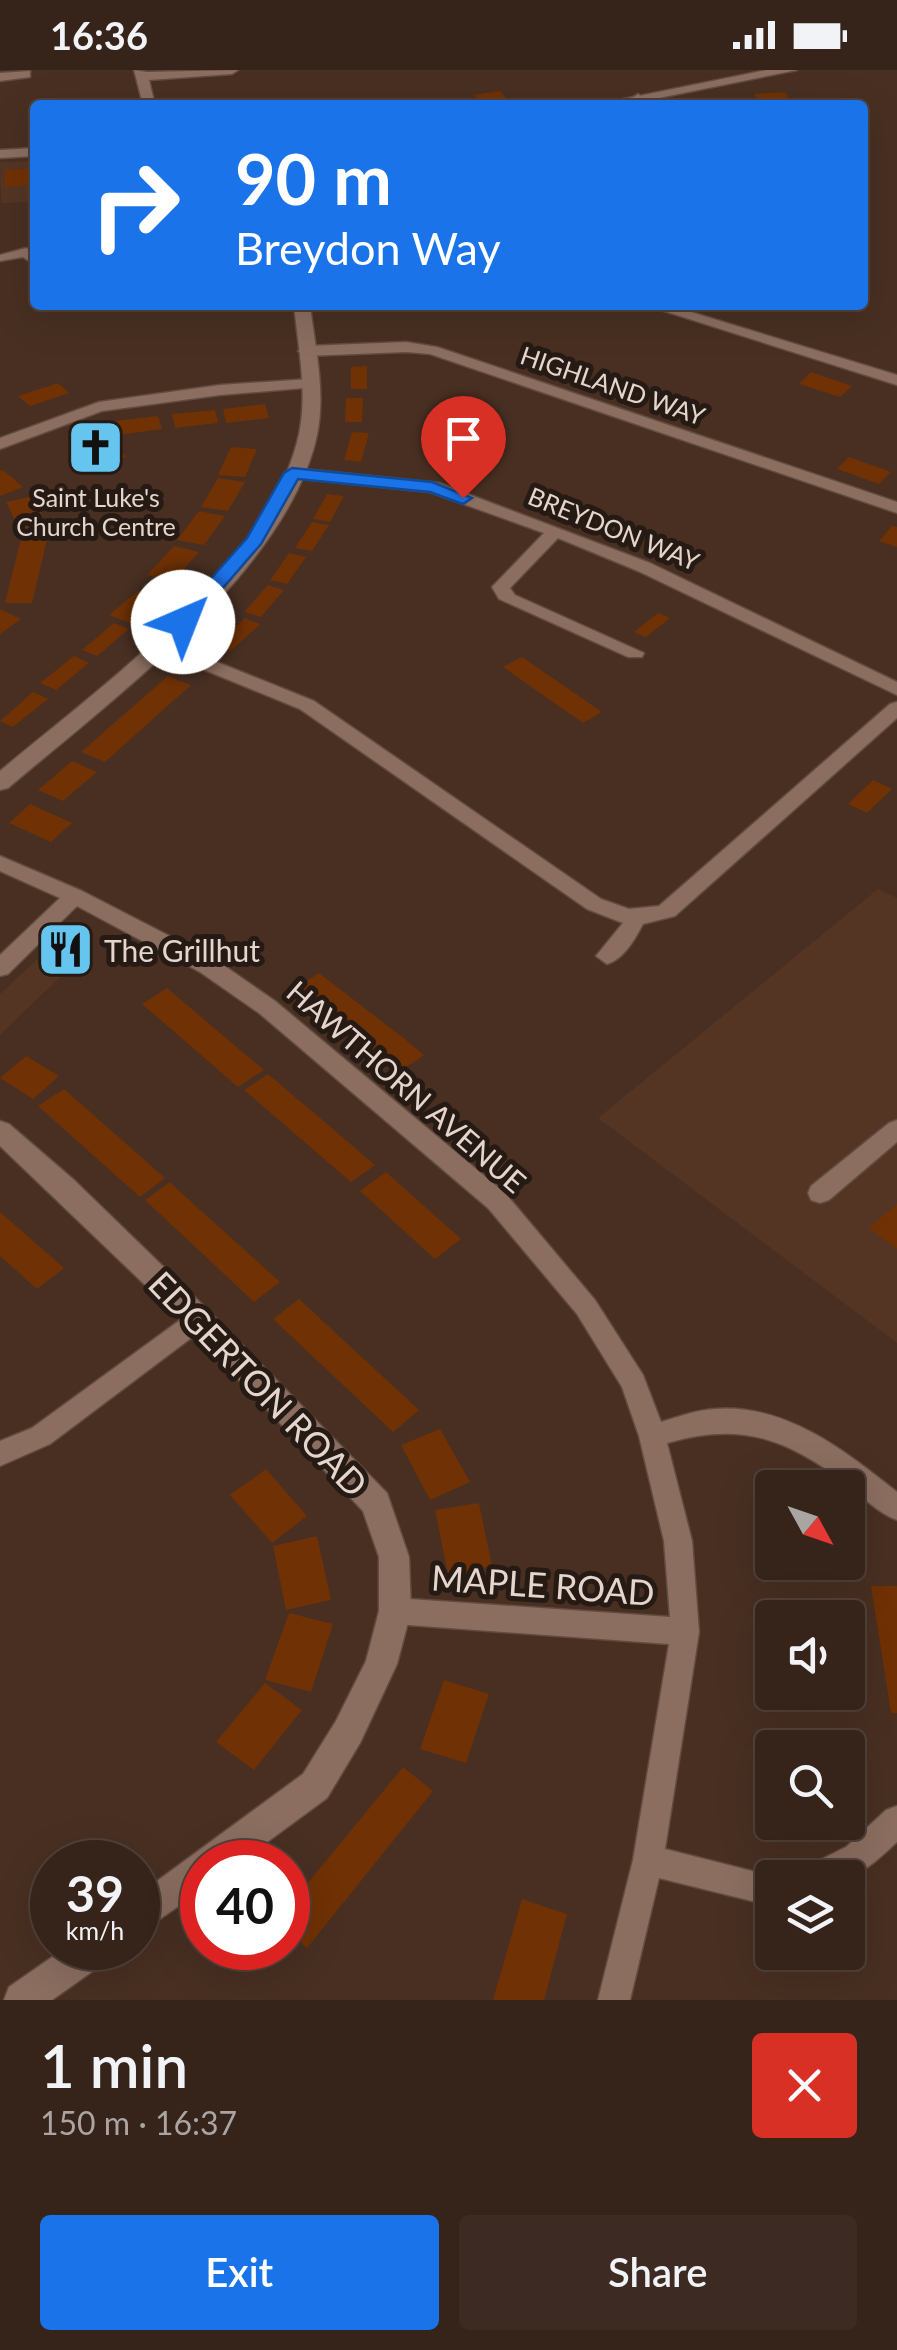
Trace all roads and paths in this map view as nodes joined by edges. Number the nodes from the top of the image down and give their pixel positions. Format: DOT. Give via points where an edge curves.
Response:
graph roads {
  1 [pos="232,70"];
  2 [pos="790,70"];
  3 [pos="142,73"];
  4 [pos="26,74"];
  5 [pos="0,77"];
  6 [pos="148,100"];
  7 [pos="651,100"];
  8 [pos="30,152"];
  9 [pos="0,154"];
  10 [pos="30,254"];
  11 [pos="6,258"];
  12 [pos="302,310"];
  13 [pos="670,310"];
  14 [pos="714,310"];
  15 [pos="701,319"];
  16 [pos="306,351"];
  17 [pos="897,380"];
  18 [pos="310,384"];
  19 [pos="0,444"];
  20 [pos="292,473"];
  21 [pos="897,508"];
  22 [pos="556,532"];
  23 [pos="160,645"];
  24 [pos="635,653"];
  25 [pos="897,689"];
  26 [pos="897,708"];
  27 [pos="0,783"];
  28 [pos="0,862"];
  29 [pos="75,896"];
  30 [pos="636,918"];
  31 [pos="607,956"];
  32 [pos="0,968"];
  33 [pos="897,1129"];
  34 [pos="0,1131"];
  35 [pos="820,1193"];
  36 [pos="198,1318"];
  37 [pos="652,1436"];
  38 [pos="0,1454"];
  39 [pos="897,1508"];
  40 [pos="396,1611"];
  41 [pos="685,1632"];
  42 [pos="897,1821"];
  43 [pos="242,1840"];
  44 [pos="648,1860"];
  45 [pos="853,1860"];
  46 [pos="755,1886"];
  47 [pos="64,1970"];
  48 [pos="22,2000"];
  49 [pos="614,2000"];
  1 -- 3 [label="street"];
  2 -- 7 [label="street"];
  3 -- 6 [label="street"];
  4 -- 5 [label="street"];
  8 -- 9 [label="street"];
  10 -- 11 [label="street"];
  12 -- 16 [label="street"];
  13 -- 15 [label="street"];
  14 -- 15 [label="street"];
  15 -- 17 [label="street"];
  16 -- 18 [label="street"];
  16 -- 21 [label="street, HIGHLAND WAY" via="432,350"];
  18 -- 19 [label="street" via="99,407"];
  18 -- 20 [label="street" via="305,447"];
  20 -- 22 [label="street, BREYDON WAY" via="432,488"];
  20 -- 23 [label="street" via="255,540"];
  22 -- 24 [label="street" via="500,588 508,600"];
  22 -- 25 [label="street, BREYDON WAY" via="644,567"];
  23 -- 27 [label="street"];
  23 -- 30 [label="street" via="307,706 594,904"];
  26 -- 30 [label="street" via="667,911"];
  28 -- 29 [label="street, HAWTHORN AVENUE"];
  29 -- 32 [label="street"];
  29 -- 37 [label="street, HAWTHORN AVENUE" via="208,966 267,1008 497,1201 586,1308 634,1383"];
  30 -- 31 [label="street"];
  33 -- 35 [label="street"];
  34 -- 36 [label="street, EDGERTON ROAD"];
  36 -- 38 [label="street" via="41,1436"];
  36 -- 40 [label="street, EDGERTON ROAD" via="376,1503 394,1557"];
  37 -- 39 [label="street" via="718,1420 781,1428 820,1448"];
  37 -- 41 [label="street, HAWTHORN AVENUE" via="678,1541"];
  40 -- 41 [label="street, MAPLE ROAD"];
  40 -- 43 [label="street, EDGERTON ROAD" via="381,1664 315,1786"];
  41 -- 44 [label="street, HAWTHORN AVENUE"];
  42 -- 45 [label="street"];
  44 -- 46 [label="street"];
  44 -- 49 [label="street, HAWTHORN AVENUE"];
  47 -- 48 [label="street"];
}
